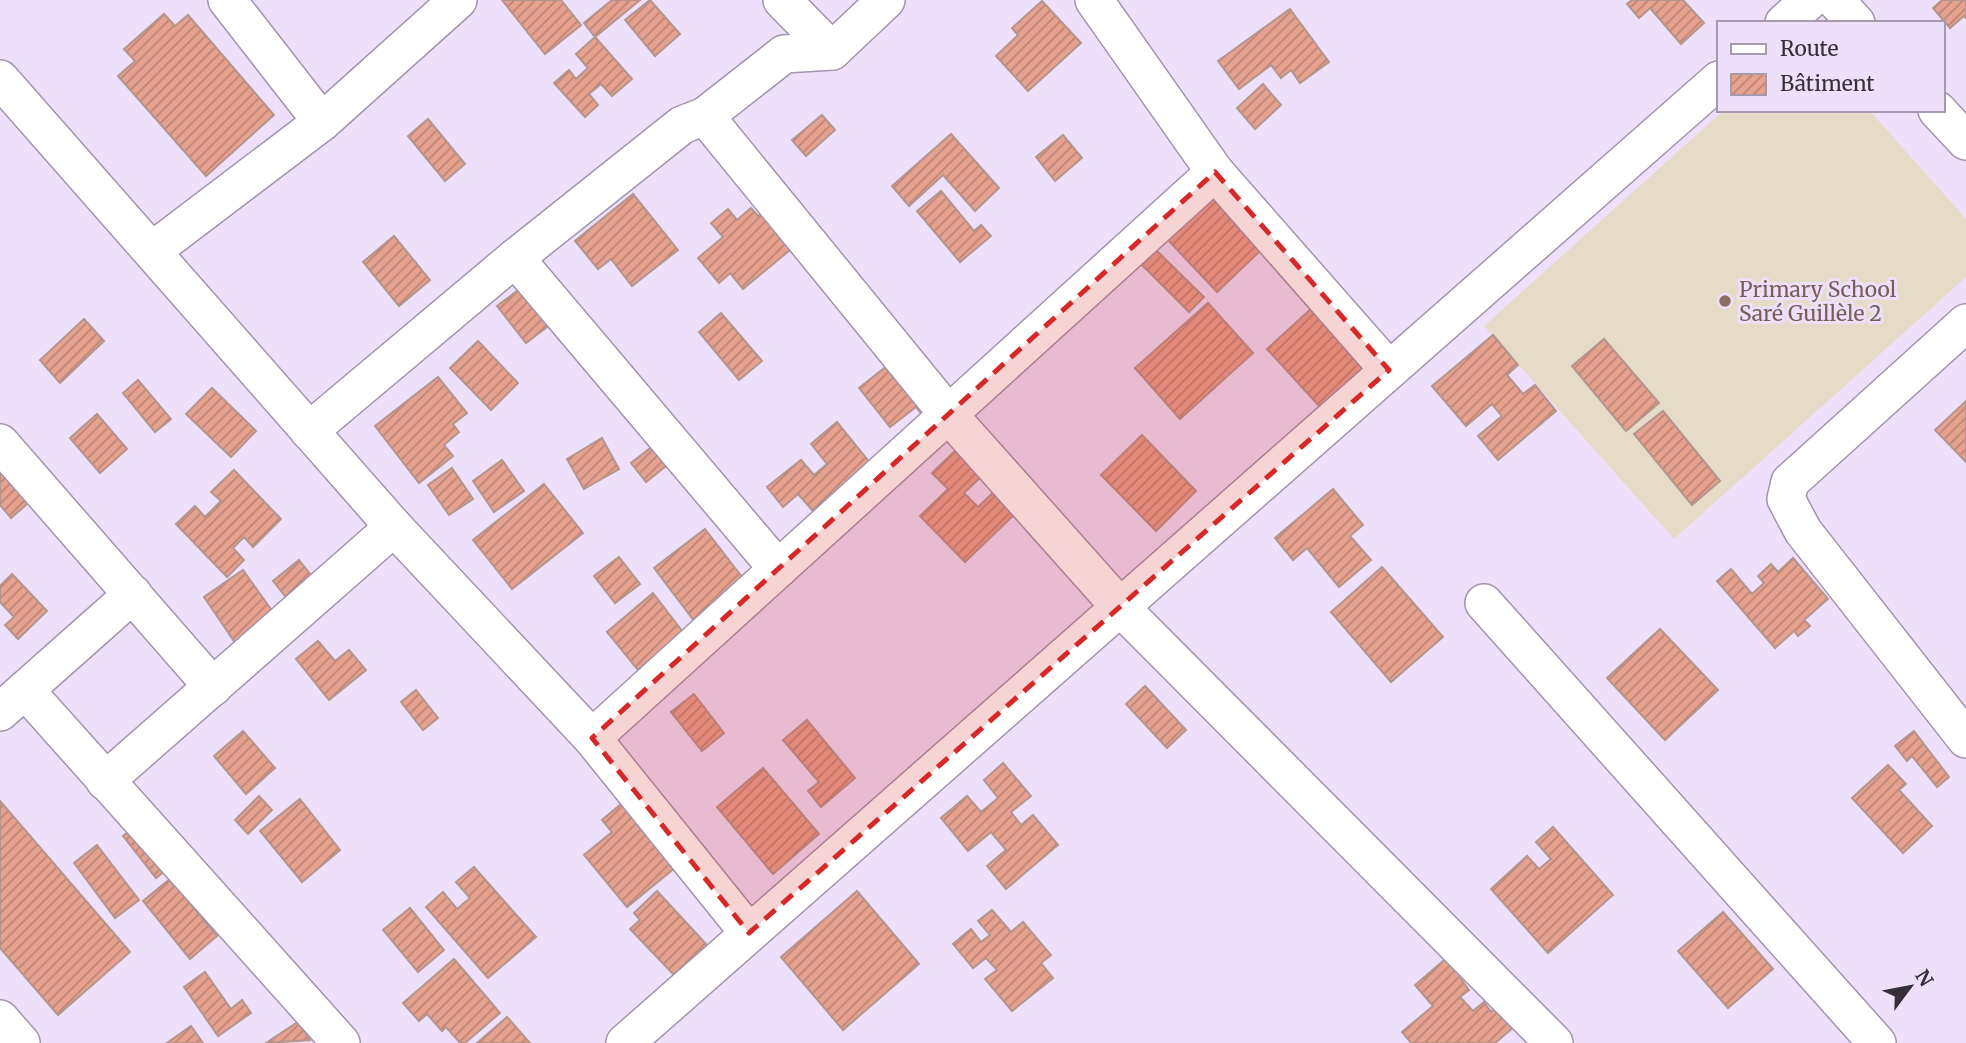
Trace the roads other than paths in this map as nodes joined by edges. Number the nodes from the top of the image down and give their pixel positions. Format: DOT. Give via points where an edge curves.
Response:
graph roads {
  1 [pos="227,0"];
  2 [pos="458,0"];
  3 [pos="782,0"];
  4 [pos="886,0"];
  5 [pos="1094,0"];
  6 [pos="1810,0"];
  7 [pos="1835,0"];
  8 [pos="1786,21"];
  9 [pos="1854,21"];
  10 [pos="832,51"];
  11 [pos="0,79"];
  12 [pos="1717,82"];
  13 [pos="1939,112"];
  14 [pos="705,116"];
  15 [pos="322,122"];
  16 [pos="1966,141"];
  17 [pos="1215,172"];
  18 [pos="152,251"];
  19 [pos="515,258"];
  20 [pos="1966,323"];
  21 [pos="1389,370"];
  22 [pos="948,414"];
  23 [pos="309,431"];
  24 [pos="0,443"];
  25 [pos="394,527"];
  26 [pos="778,569"];
  27 [pos="132,594"];
  28 [pos="1483,603"];
  29 [pos="1120,607"];
  30 [pos="213,687"];
  31 [pos="13,701"];
  32 [pos="1960,721"];
  33 [pos="592,738"];
  34 [pos="105,781"];
  35 [pos="750,933"];
  36 [pos="0,1019"];
  37 [pos="21,1043"];
  38 [pos="341,1043"];
  39 [pos="625,1043"];
  40 [pos="1553,1043"];
  41 [pos="1877,1043"];
  1 -- 15 [label="street"];
  2 -- 15 [label="street"];
  3 -- 10 [label="street"];
  4 -- 10 [label="street"];
  5 -- 17 [label="street"];
  6 -- 8 [label="street"];
  7 -- 9 [label="street"];
  10 -- 14 [label="street" via="784,54"];
  11 -- 18 [label="street"];
  12 -- 21 [label="street"];
  13 -- 16 [label="street"];
  14 -- 19 [label="street" via="682,125"];
  14 -- 22 [label="street"];
  15 -- 18 [label="street"];
  17 -- 21 [label="street"];
  17 -- 22 [label="street"];
  18 -- 23 [label="street"];
  19 -- 23 [label="street"];
  19 -- 26 [label="street"];
  20 -- 32 [label="street" via="1790,482 1786,499 1803,531"];
  21 -- 29 [label="street"];
  22 -- 26 [label="street"];
  22 -- 29 [label="street"];
  23 -- 25 [label="street"];
  24 -- 27 [label="street"];
  25 -- 30 [label="street"];
  25 -- 33 [label="street"];
  26 -- 33 [label="street"];
  27 -- 30 [label="street"];
  27 -- 31 [label="street"];
  28 -- 41 [label="street"];
  29 -- 35 [label="street"];
  29 -- 40 [label="street"];
  30 -- 34 [label="street"];
  31 -- 34 [label="street"];
  33 -- 35 [label="street"];
  34 -- 38 [label="street"];
  35 -- 39 [label="street"];
  36 -- 37 [label="street"];
}
